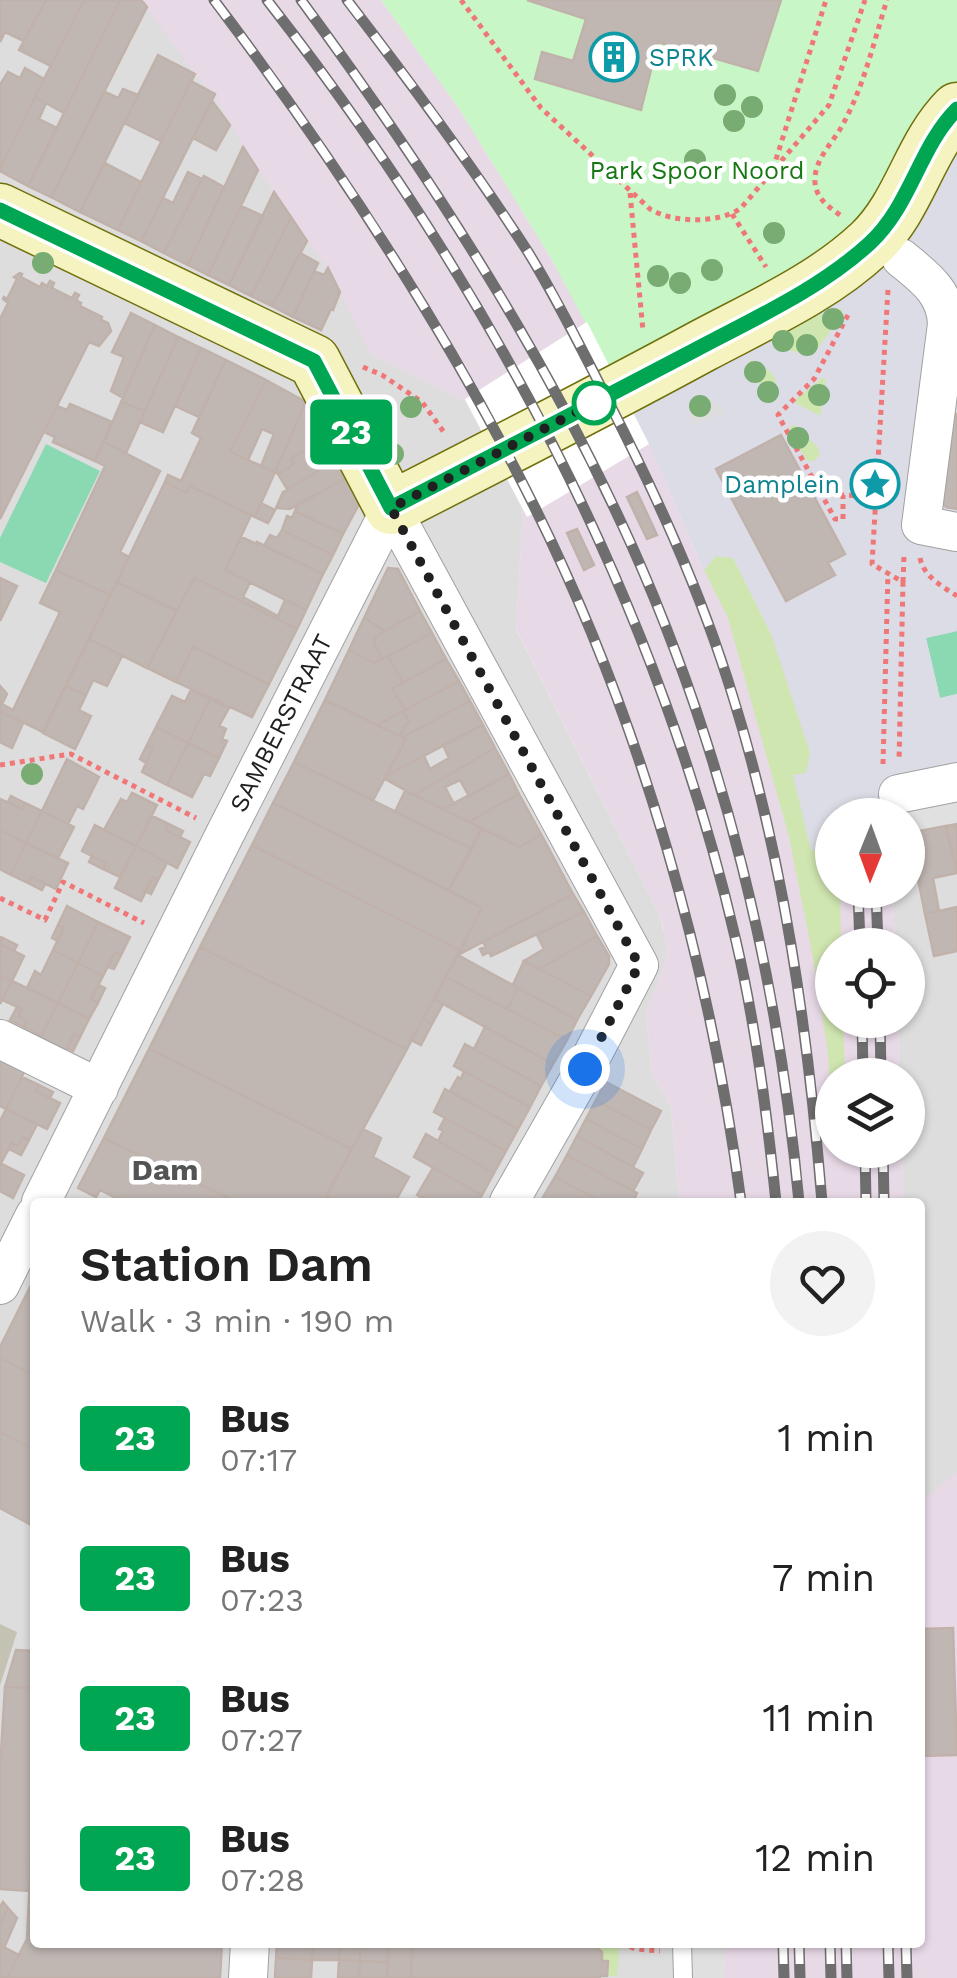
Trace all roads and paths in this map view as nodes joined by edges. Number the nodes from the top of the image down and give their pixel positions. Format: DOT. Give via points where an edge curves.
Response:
graph roads {
  1 [pos="461,0"];
  2 [pos="826,0"];
  3 [pos="865,0"];
  4 [pos="887,0"];
  5 [pos="957,109"];
  6 [pos="772,172"];
  7 [pos="630,190"];
  8 [pos="732,214"];
  9 [pos="844,218"];
  10 [pos="5,224"];
  11 [pos="901,258"];
  12 [pos="772,278"];
  13 [pos="848,314"];
  14 [pos="643,332"];
  15 [pos="314,361"];
  16 [pos="452,444"];
  17 [pos="876,496"];
  18 [pos="391,508"];
  19 [pos="928,536"];
  20 [pos="888,572"];
  21 [pos="903,582"];
  22 [pos="957,596"];
  23 [pos="0,765"];
  24 [pos="957,782"];
  25 [pos="890,786"];
  26 [pos="225,834"];
  27 [pos="0,898"];
  28 [pos="174,939"];
  29 [pos="0,1039"];
  30 [pos="99,1088"];
  31 [pos="43,1198"];
  32 [pos="510,1198"];
  33 [pos="30,1225"];
  34 [pos="0,1284"];
  35 [pos="250,1948"];
  36 [pos="632,1948"];
  37 [pos="682,1948"];
  38 [pos="248,1978"];
  39 [pos="684,1978"];
  1 -- 7 [label="path" via="541,108"];
  2 -- 6 [label="path"];
  3 -- 6 [label="path" via="829,105"];
  4 -- 9 [label="path" via="848,115 815,174 819,196"];
  5 -- 18 [label="street" via="885,226 821,282"];
  6 -- 8 [label="path"];
  7 -- 8 [label="path" via="664,216 711,220"];
  7 -- 14 [label="path"];
  8 -- 12 [label="path"];
  10 -- 15 [label="street"];
  11 -- 19 [label="street" via="938,292 947,312"];
  13 -- 17 [label="path" via="814,379 778,415 835,519 842,519 843,495"];
  15 -- 16 [label="path" via="333,355 382,375 422,402"];
  15 -- 18 [label="street"];
  18 -- 26 [label="street, SAMBERSTRAAT"];
  18 -- 32 [label="street" via="639,965"];
  19 -- 21 [label="path"];
  19 -- 22 [label="path" via="919,555 922,568"];
  20 -- 25 [label="path"];
  23 -- 26 [label="path" via="71,754"];
  24 -- 25 [label="street"];
  26 -- 28 [label="street, SAMBERSTRAAT"];
  27 -- 28 [label="path" via="44,920 63,882"];
  28 -- 30 [label="street, SAMBERSTRAAT"];
  29 -- 30 [label="street"];
  30 -- 31 [label="street, SAMBERSTRAAT"];
  33 -- 34 [label="street"];
  35 -- 38 [label="street"];
  36 -- 37 [label="path"];
  37 -- 39 [label="lane"];
}
